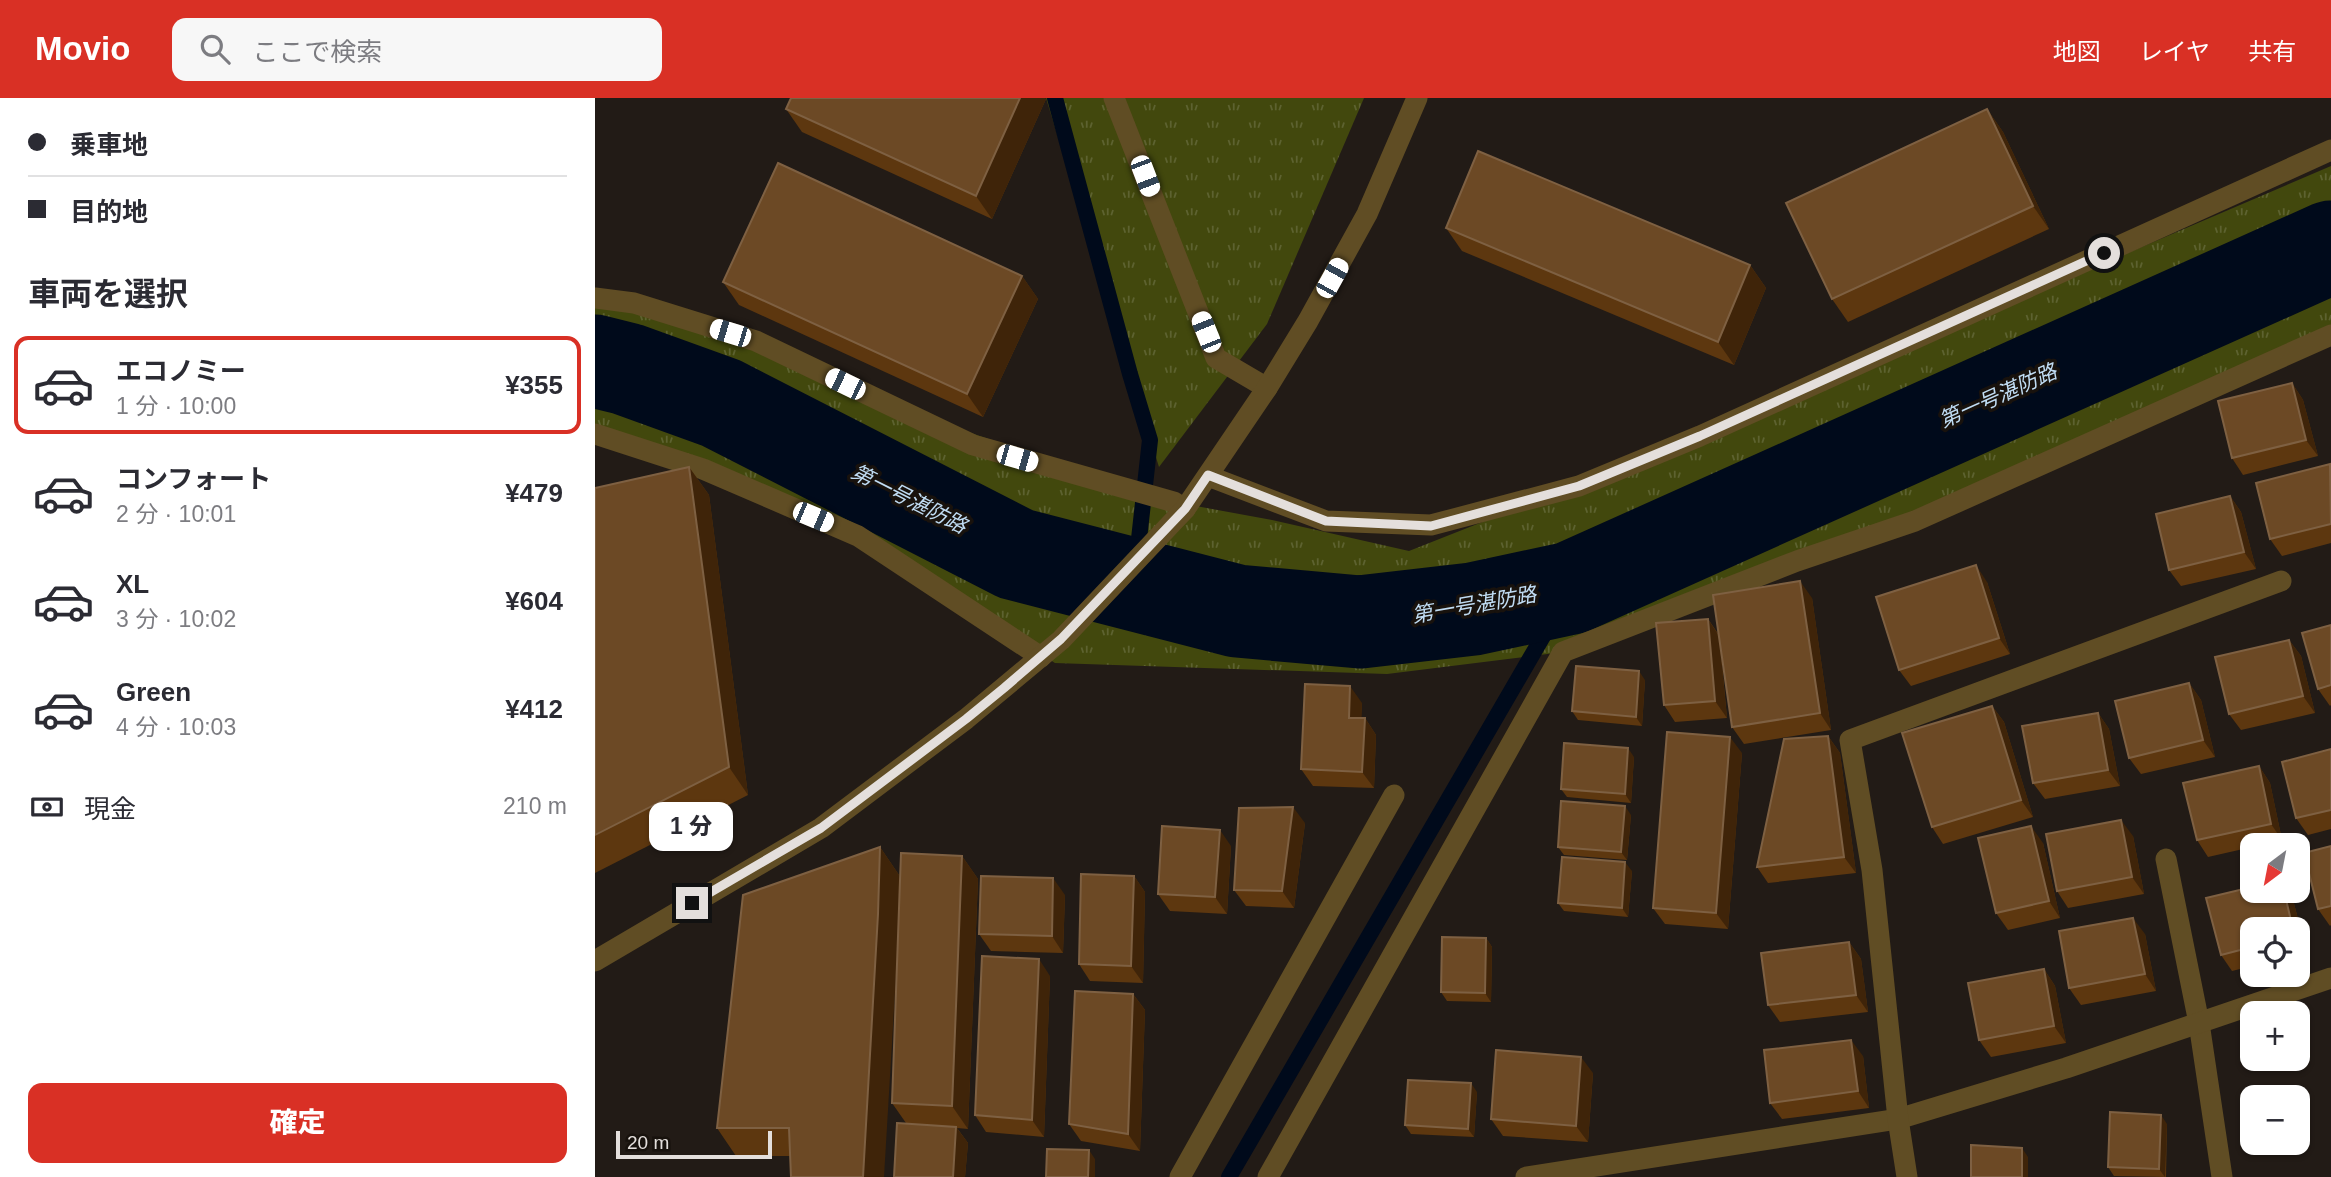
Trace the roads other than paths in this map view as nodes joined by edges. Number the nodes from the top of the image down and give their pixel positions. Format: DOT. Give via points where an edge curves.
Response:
graph roads {
  1 [pos="1114,98"];
  2 [pos="1417,98"];
  3 [pos="2331,150"];
  4 [pos="595,298"];
  5 [pos="2331,335"];
  6 [pos="1267,388"];
  7 [pos="595,434"];
  8 [pos="1208,475"];
  9 [pos="1185,509"];
  10 [pos="2281,582"];
  11 [pos="1041,657"];
  12 [pos="1394,795"];
  13 [pos="2166,859"];
  14 [pos="595,961"];
  15 [pos="2331,978"];
  16 [pos="2199,1023"];
  17 [pos="1898,1119"];
  18 [pos="1180,1177"];
  19 [pos="1268,1177"];
  20 [pos="1526,1177"];
  21 [pos="1907,1177"];
  22 [pos="2222,1177"];
  1 -- 6 [label="street" via="1216,358"];
  2 -- 6 [label="street" via="1367,214"];
  3 -- 8 [label="street" via="1579,486 1431,526 1326,521"];
  4 -- 9 [label="street" via="634,303 756,341 973,445 1174,502"];
  5 -- 19 [label="street" via="1915,521 1797,561 1563,652"];
  6 -- 8 [label="street"];
  7 -- 11 [label="street" via="703,469 857,536"];
  8 -- 9 [label="street"];
  9 -- 11 [label="street"];
  10 -- 17 [label="street" via="1850,740 1872,870"];
  11 -- 14 [label="street" via="821,828"];
  12 -- 18 [label="street"];
  13 -- 16 [label="street"];
  15 -- 16 [label="street"];
  16 -- 17 [label="street"];
  16 -- 22 [label="street"];
  17 -- 20 [label="street"];
  17 -- 21 [label="street"];
}
